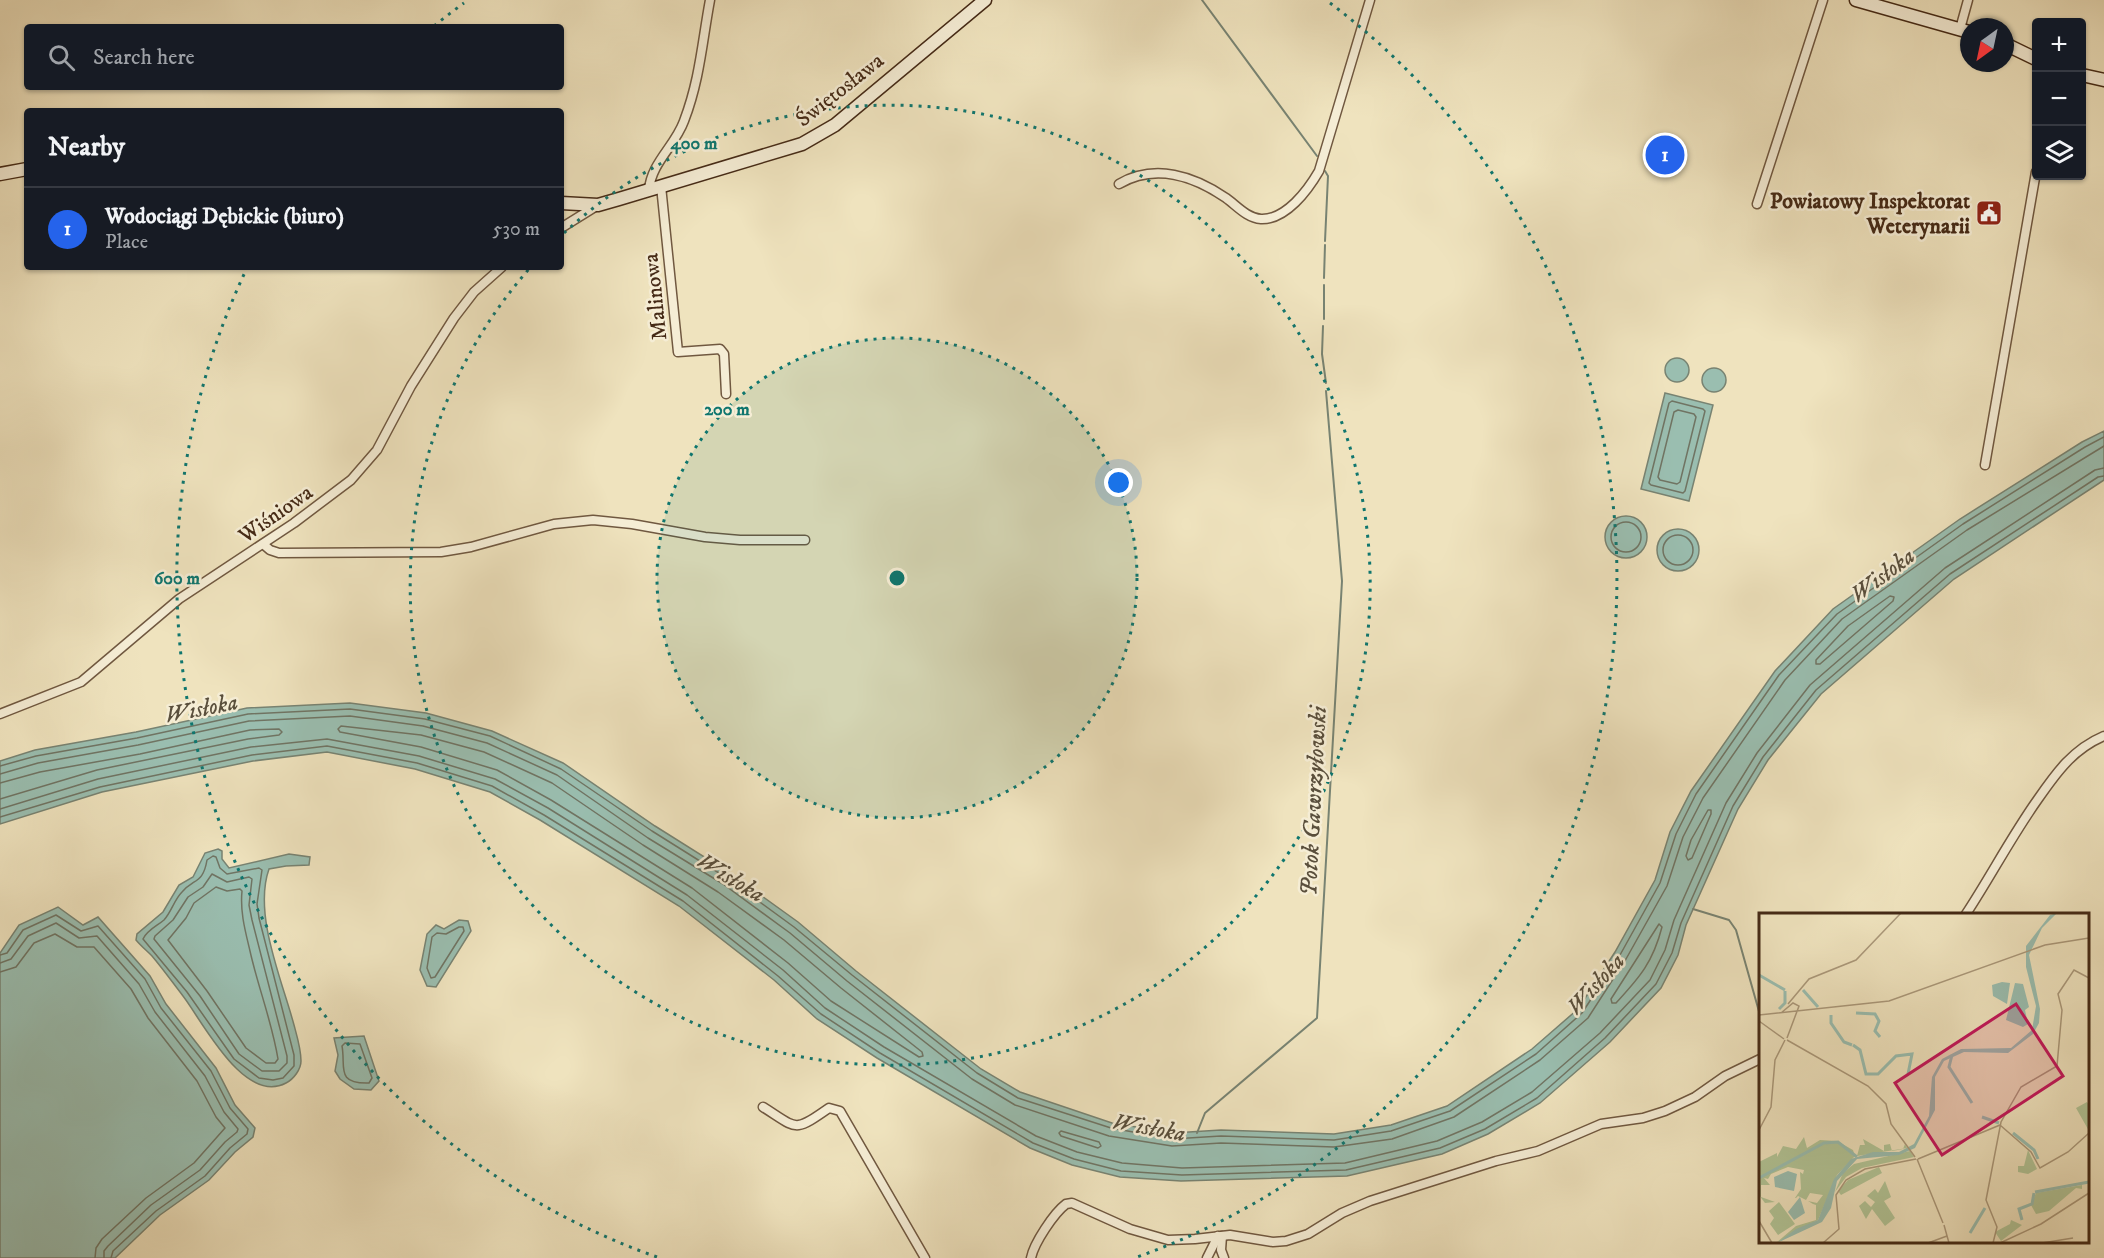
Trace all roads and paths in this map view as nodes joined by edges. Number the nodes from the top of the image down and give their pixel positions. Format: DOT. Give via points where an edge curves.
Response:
graph roads {
  1 [pos="710,0"];
  2 [pos="985,0"];
  3 [pos="1370,0"];
  4 [pos="1823,0"];
  5 [pos="1856,0"];
  6 [pos="1968,0"];
  7 [pos="1966,18"];
  8 [pos="1960,29"];
  9 [pos="2014,48"];
  10 [pos="2032,57"];
  11 [pos="2086,76"];
  12 [pos="2104,80"];
  13 [pos="24,170"];
  14 [pos="0,174"];
  15 [pos="2036,180"];
  16 [pos="1119,184"];
  17 [pos="655,188"];
  18 [pos="564,203"];
  19 [pos="1757,204"];
  20 [pos="598,205"];
  21 [pos="564,226"];
  22 [pos="499,270"];
  23 [pos="726,394"];
  24 [pos="1985,465"];
  25 [pos="805,540"];
  26 [pos="263,544"];
  27 [pos="0,714"];
  28 [pos="2104,736"];
  29 [pos="1967,913"];
  30 [pos="1759,1060"];
  31 [pos="763,1107"];
  32 [pos="1220,1236"];
  33 [pos="925,1258"];
  34 [pos="1031,1258"];
  35 [pos="1207,1258"];
  36 [pos="1224,1258"];
  1 -- 17 [label="street" via="696,86 680,130 654,170"];
  2 -- 17 [label="street, Świętosława" via="814,139"];
  3 -- 16 [label="street" via="1320,171 1305,192 1279,214 1261,219 1242,212 1199,182 1178,175 1154,173"];
  4 -- 19 [label="street"];
  5 -- 8 [label="street"];
  6 -- 7 [label="street"];
  9 -- 10 [label="street"];
  11 -- 12 [label="street"];
  13 -- 14 [label="street"];
  15 -- 24 [label="street"];
  17 -- 20 [label="street, Świętosława"];
  17 -- 23 [label="street, Malinowa" via="678,352 720,349 724,354"];
  18 -- 20 [label="street, Świętosława"];
  20 -- 21 [label="street"];
  22 -- 26 [label="street, Wiśniowa" via="474,292 443,335 368,463 339,490"];
  25 -- 26 [label="street" via="705,537 593,520 554,524 441,552 279,553"];
  26 -- 27 [label="street, Wiśniowa" via="179,599 81,682"];
  28 -- 29 [label="street" via="2070,758 2054,776 2013,834"];
  30 -- 32 [label="street" via="1665,1112 1601,1124 1538,1150 1370,1201 1297,1238 1273,1242"];
  31 -- 33 [label="street" via="792,1126 801,1126 829,1108 840,1111"];
  32 -- 34 [label="street" via="1156,1238 1072,1203 1056,1213"];
  32 -- 35 [label="street"];
  32 -- 36 [label="street"];
}
